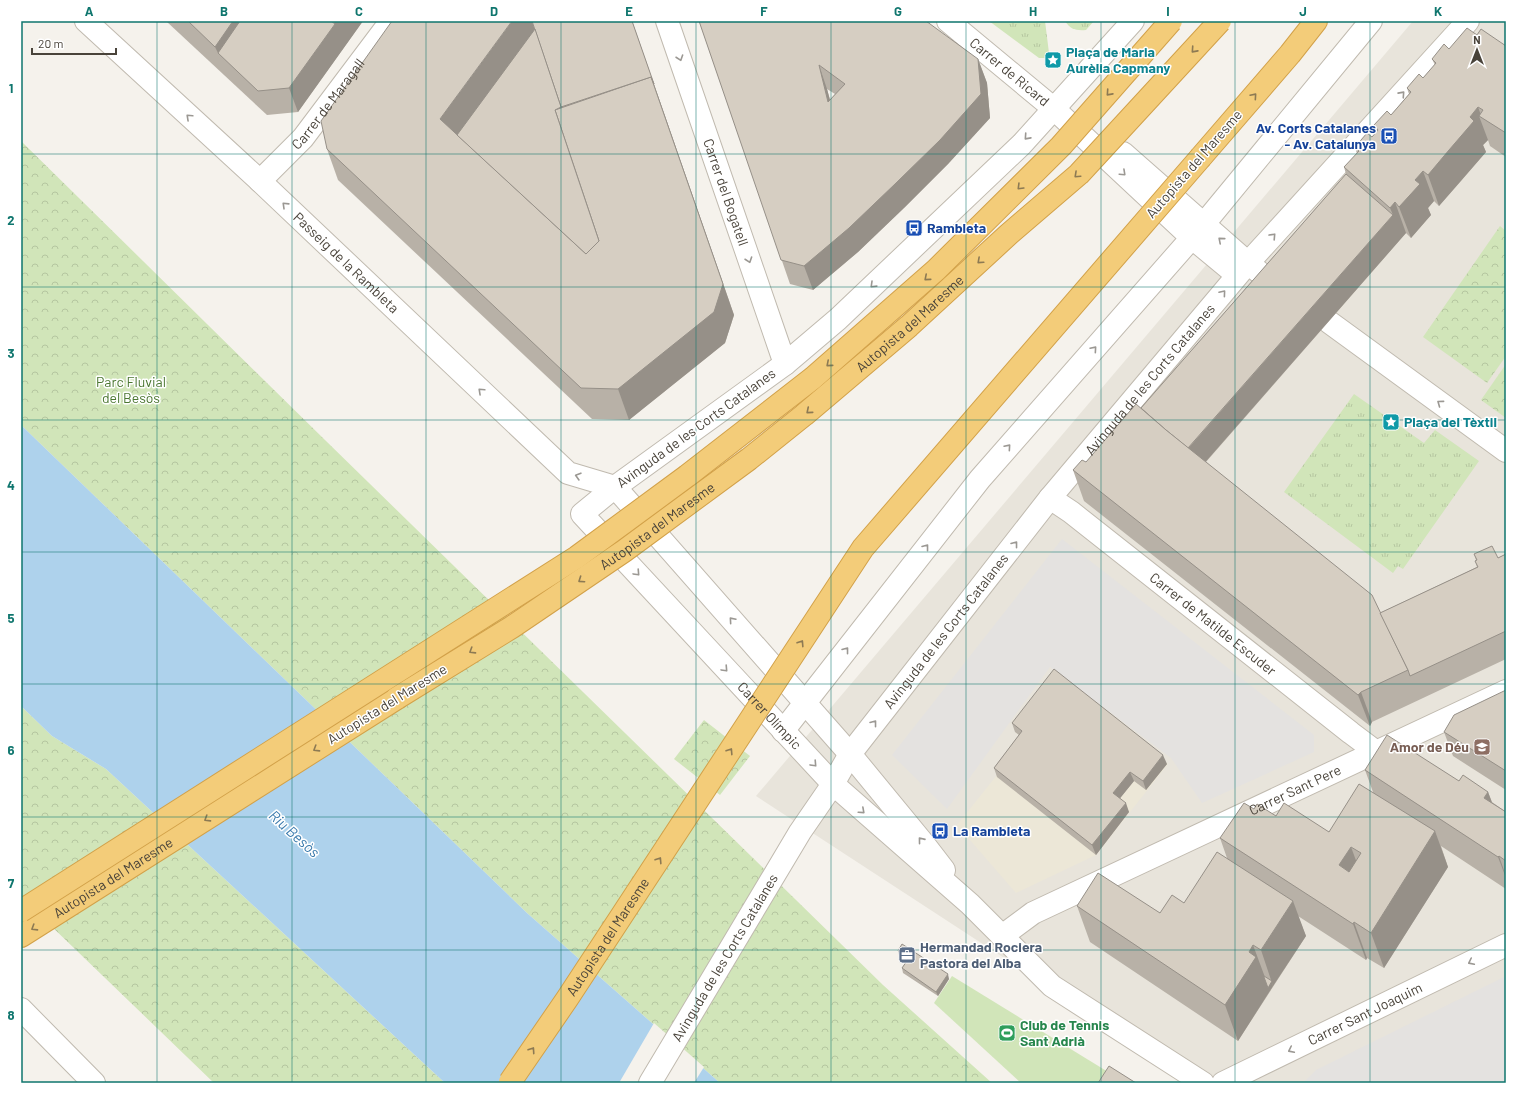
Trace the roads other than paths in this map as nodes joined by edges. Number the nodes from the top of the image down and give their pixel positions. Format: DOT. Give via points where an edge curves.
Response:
graph roads {
  1 [pos="86,21"];
  2 [pos="391,21"];
  3 [pos="667,21"];
  4 [pos="948,21"];
  5 [pos="1133,21"];
  6 [pos="1171,21"];
  7 [pos="1220,21"];
  8 [pos="1316,21"];
  9 [pos="1371,21"];
  10 [pos="1468,21"];
  11 [pos="1058,103"];
  12 [pos="260,181"];
  13 [pos="1197,231"];
  14 [pos="1242,269"];
  15 [pos="1277,285"];
  16 [pos="1329,322"];
  17 [pos="785,364"];
  18 [pos="1506,451"];
  19 [pos="615,487"];
  20 [pos="1050,498"];
  21 [pos="694,501"];
  22 [pos="582,514"];
  23 [pos="610,532"];
  24 [pos="1506,691"];
  25 [pos="804,702"];
  26 [pos="783,731"];
  27 [pos="1376,751"];
  28 [pos="850,754"];
  29 [pos="833,784"];
  30 [pos="970,904"];
  31 [pos="21,911"];
  32 [pos="21,936"];
  33 [pos="1002,936"];
  34 [pos="1506,945"];
  35 [pos="21,1008"];
  36 [pos="94,1083"];
  37 [pos="509,1083"];
  38 [pos="650,1083"];
  39 [pos="1203,1083"];
  40 [pos="1223,1083"];
  12 -- 1 [label="street, Passeig de la Rambleta, one-way"];
  2 -- 12 [label="street, Carrer de Maragall" via="303,138"];
  3 -- 17 [label="street, Carrer del Bogatell, one-way"];
  4 -- 11 [label="street, Carrer de Ricard"];
  5 -- 11 [label="street, Avinguda de les Corts Catalanes"];
  6 -- 23 [label="highway, one-way, bridge" via="1062,146 936,270 813,378"];
  7 -- 21 [label="highway, Autopista del Maresme, one-way, bridge" via="1079,174 909,326 810,410"];
  37 -- 8 [label="highway, Autopista del Maresme, one-way, bridge" via="567,1000 864,548"];
  9 -- 13 [label="street"];
  14 -- 10 [label="street, Avinguda de les Corts Catalanes, one-way"];
  11 -- 13 [label="street, Carrer de Ricard"];
  11 -- 17 [label="street, Avinguda de les Corts Catalanes, one-way" via="1016,150 838,319"];
  19 -- 12 [label="street, Passeig de la Rambleta, one-way" via="568,473"];
  13 -- 14 [label="street, Carrer de Ricard"];
  25 -- 13 [label="street, one-way" via="980,479"];
  14 -- 15 [label="street, Carrer de Ricard"];
  20 -- 14 [label="street, Avinguda de les Corts Catalanes, one-way"];
  18 -- 16 [label="street, one-way"];
  17 -- 19 [label="street, Avinguda de les Corts Catalanes"];
  19 -- 22 [label="street, Avinguda de les Corts Catalanes"];
  25 -- 19 [label="street, Carrer Olímpic, one-way"];
  20 -- 27 [label="street, Carrer de Matilde Escuder"];
  28 -- 20 [label="street, Avinguda de les Corts Catalanes, one-way"];
  21 -- 23 [label="highway, bridge"];
  21 -- 32 [label="highway, Autopista del Maresme, one-way, bridge" via="512,626"];
  22 -- 26 [label="street, Carrer Olímpic, one-way"];
  23 -- 31 [label="highway, bridge" via="557,570"];
  24 -- 27 [label="street, Carrer Sant Pere"];
  25 -- 26 [label="street"];
  25 -- 28 [label="street, Carrer Olímpic"];
  26 -- 29 [label="street, Carrer Olímpic, one-way"];
  27 -- 33 [label="street, Carrer Sant Pere" via="1033,913"];
  28 -- 29 [label="street, Avinguda de les Corts Catalanes"];
  30 -- 28 [label="street, Carrer Olímpic, one-way"];
  29 -- 30 [label="street, Carrer Olímpic, one-way"];
  29 -- 38 [label="street, Avinguda de les Corts Catalanes" via="800,832"];
  30 -- 33 [label="street, Carrer Olímpic"];
  33 -- 39 [label="street, Carrer Olímpic" via="1052,986"];
  34 -- 40 [label="street, Carrer Sant Joaquim, one-way"];
  35 -- 36 [label="street"];
}
